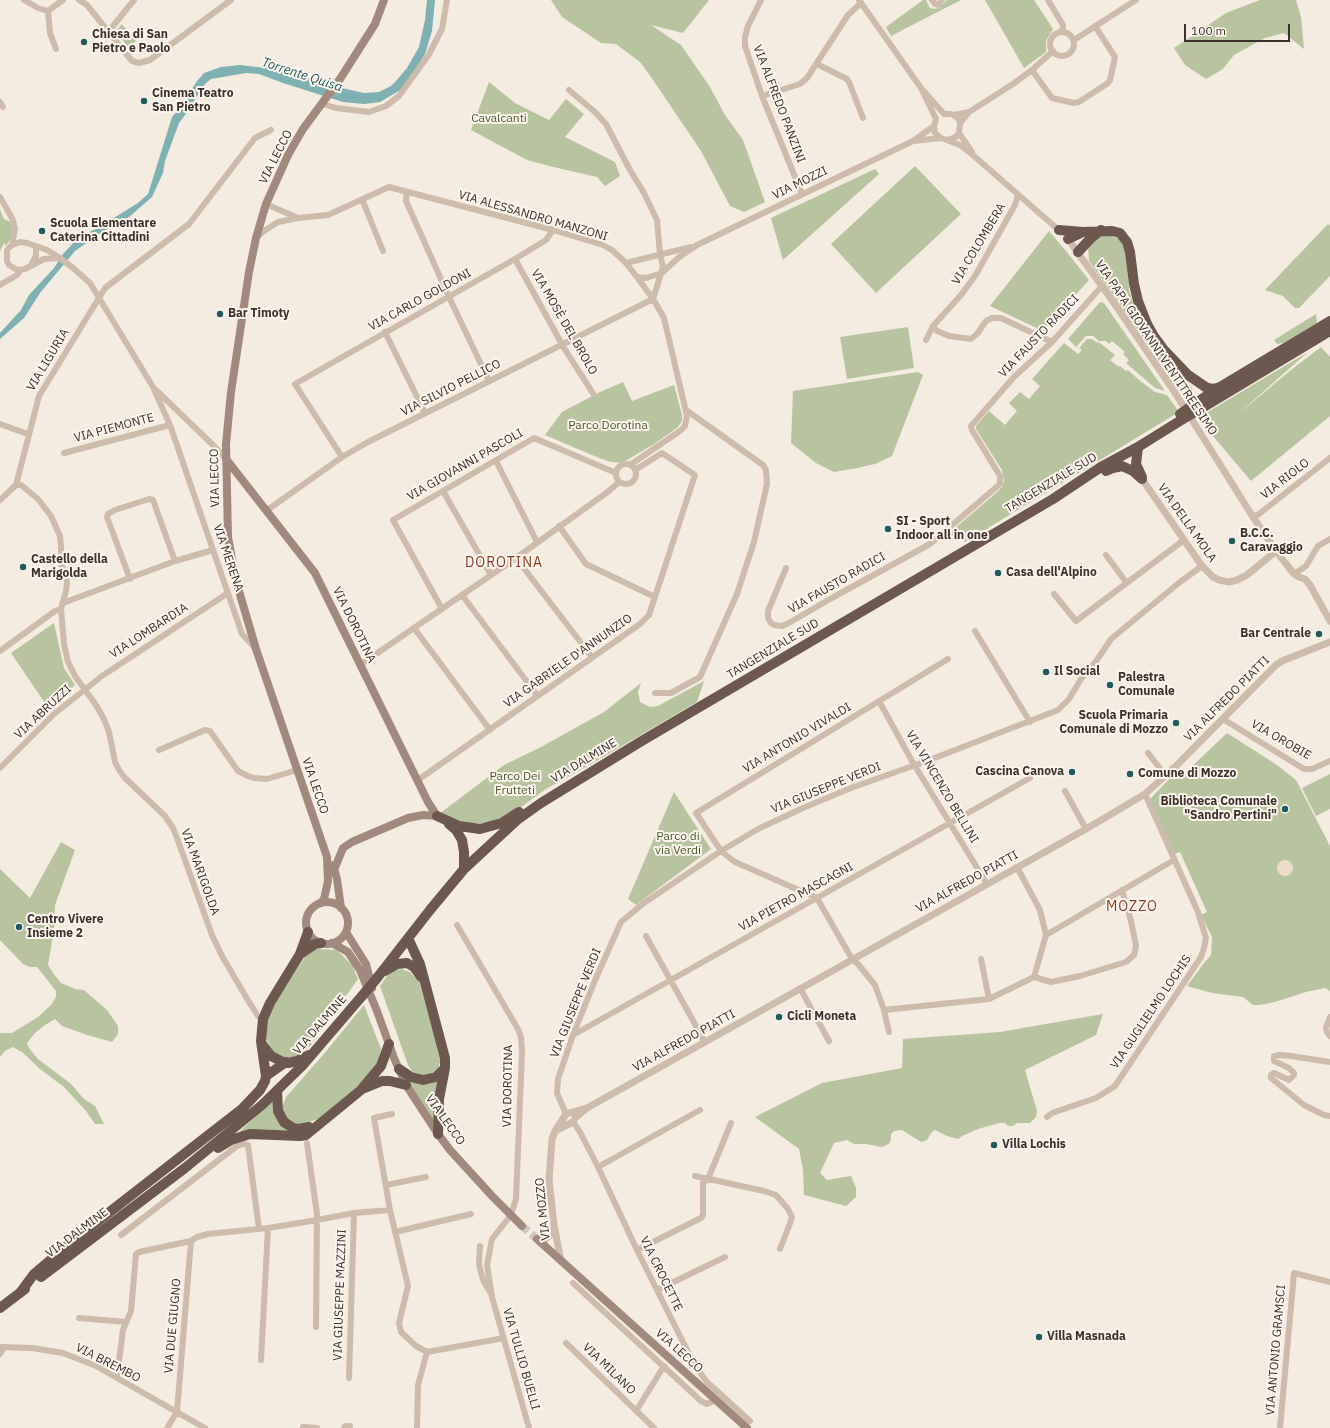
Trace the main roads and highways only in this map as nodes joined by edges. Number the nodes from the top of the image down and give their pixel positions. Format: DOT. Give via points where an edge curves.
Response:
graph roads {
  1 [pos="384,0"];
  2 [pos="1059,230"];
  3 [pos="1101,230"];
  4 [pos="1083,232"];
  5 [pos="1068,239"];
  6 [pos="1078,252"];
  7 [pos="1330,321"];
  8 [pos="1330,331"];
  9 [pos="1188,375"];
  10 [pos="1220,387"];
  11 [pos="1196,405"];
  12 [pos="1182,417"];
  13 [pos="1138,447"];
  14 [pos="226,459"];
  15 [pos="1101,467"];
  16 [pos="1053,498"];
  17 [pos="640,742"];
  18 [pos="437,816"];
  19 [pos="327,856"];
  20 [pos="464,869"];
  21 [pos="334,870"];
  22 [pos="321,903"];
  23 [pos="341,908"];
  24 [pos="308,932"];
  25 [pos="346,932"];
  26 [pos="408,938"];
  27 [pos="332,942"];
  28 [pos="321,943"];
  29 [pos="300,954"];
  30 [pos="378,976"];
  31 [pos="426,989"];
  32 [pos="377,1011"];
  33 [pos="261,1041"];
  34 [pos="389,1044"];
  35 [pos="316,1051"];
  36 [pos="286,1062"];
  37 [pos="445,1068"];
  38 [pos="399,1069"];
  39 [pos="266,1076"];
  40 [pos="406,1085"];
  41 [pos="277,1090"];
  42 [pos="362,1090"];
  43 [pos="318,1124"];
  44 [pos="438,1134"];
  45 [pos="185,1168"];
  46 [pos="522,1226"];
  47 [pos="538,1240"];
  48 [pos="20,1292"];
  49 [pos="0,1308"];
  50 [pos="748,1424"];
  1 -- 14 [label="main road, VIA LECCO" via="375,24 340,79 303,129 266,204 249,272 232,385"];
  2 -- 4 [label="highway"];
  3 -- 4 [label="highway"];
  3 -- 6 [label="highway"];
  3 -- 9 [label="highway" via="1117,232 1127,242 1134,289 1147,324 1164,350"];
  4 -- 5 [label="highway"];
  7 -- 10 [label="highway"];
  8 -- 11 [label="highway, TANGENZIALE SUD"];
  9 -- 10 [label="highway" via="1206,388"];
  9 -- 11 [label="highway" via="1196,389"];
  10 -- 11 [label="highway"];
  11 -- 12 [label="highway, TANGENZIALE SUD, bridge"];
  12 -- 13 [label="highway, TANGENZIALE SUD"];
  12 -- 15 [label="highway" via="1141,439"];
  13 -- 15 [label="highway, TANGENZIALE SUD"];
  13 -- 16 [label="highway" via="1136,464 1142,479 1127,468 1118,466"];
  14 -- 18 [label="main road, VIA DOROTINA" via="315,573"];
  14 -- 19 [label="main road, VIA LECCO" via="228,538 236,581 256,649"];
  15 -- 16 [label="highway, TANGENZIALE SUD"];
  16 -- 17 [label="highway, TANGENZIALE SUD"];
  17 -- 18 [label="highway" via="554,787 502,822 476,829 459,826"];
  17 -- 20 [label="highway, VIA DALMINE" via="565,787 523,816"];
  18 -- 20 [label="highway" via="451,825 462,840"];
  18 -- 21 [label="main road" via="408,818 352,842 343,848"];
  19 -- 21 [label="main road, VIA LECCO"];
  19 -- 22 [label="main road, VIA LECCO" via="328,881"];
  20 -- 26 [label="highway, VIA DALMINE"];
  21 -- 23 [label="main road, VIA LECCO"];
  22 -- 23 [label="main road" via="334,904"];
  22 -- 24 [label="main road" via="315,905 307,914"];
  23 -- 25 [label="main road" via="347,919"];
  24 -- 28 [label="main road"];
  24 -- 29 [label="highway"];
  25 -- 27 [label="main road"];
  25 -- 32 [label="main road, VIA LECCO" via="366,964"];
  26 -- 30 [label="highway, VIA DALMINE"];
  26 -- 31 [label="highway" via="420,964"];
  27 -- 28 [label="main road"];
  27 -- 32 [label="main road, VIA LECCO" via="348,952 360,970"];
  28 -- 29 [label="highway"];
  29 -- 33 [label="highway" via="270,1003 263,1019"];
  30 -- 31 [label="highway" via="397,964 407,963 418,971"];
  30 -- 35 [label="highway, VIA DALMINE, bridge"];
  31 -- 37 [label="highway" via="445,1058"];
  32 -- 34 [label="main road, VIA LECCO"];
  33 -- 36 [label="highway" via="271,1056"];
  33 -- 39 [label="highway"];
  34 -- 38 [label="main road, VIA LECCO"];
  34 -- 42 [label="highway" via="382,1066"];
  35 -- 36 [label="highway" via="297,1061"];
  35 -- 41 [label="highway, VIA DALMINE"];
  36 -- 39 [label="highway"];
  37 -- 38 [label="highway" via="436,1077 423,1080 411,1077"];
  37 -- 44 [label="highway" via="439,1099"];
  38 -- 40 [label="main road, VIA LECCO"];
  39 -- 48 [label="highway" via="260,1090 242,1109 80,1236 34,1274"];
  40 -- 42 [label="highway" via="382,1081"];
  40 -- 44 [label="main road, VIA LECCO"];
  41 -- 43 [label="highway" via="278,1111 287,1125 299,1129"];
  41 -- 45 [label="highway, VIA DALMINE"];
  42 -- 43 [label="highway"];
  43 -- 45 [label="highway" via="300,1136 242,1136"];
  44 -- 46 [label="main road, VIA LECCO"];
  45 -- 48 [label="highway, VIA DALMINE"];
  47 -- 50 [label="main road, VIA LECCO" via="716,1400"];
  48 -- 49 [label="highway, VIA DALMINE"];
}
